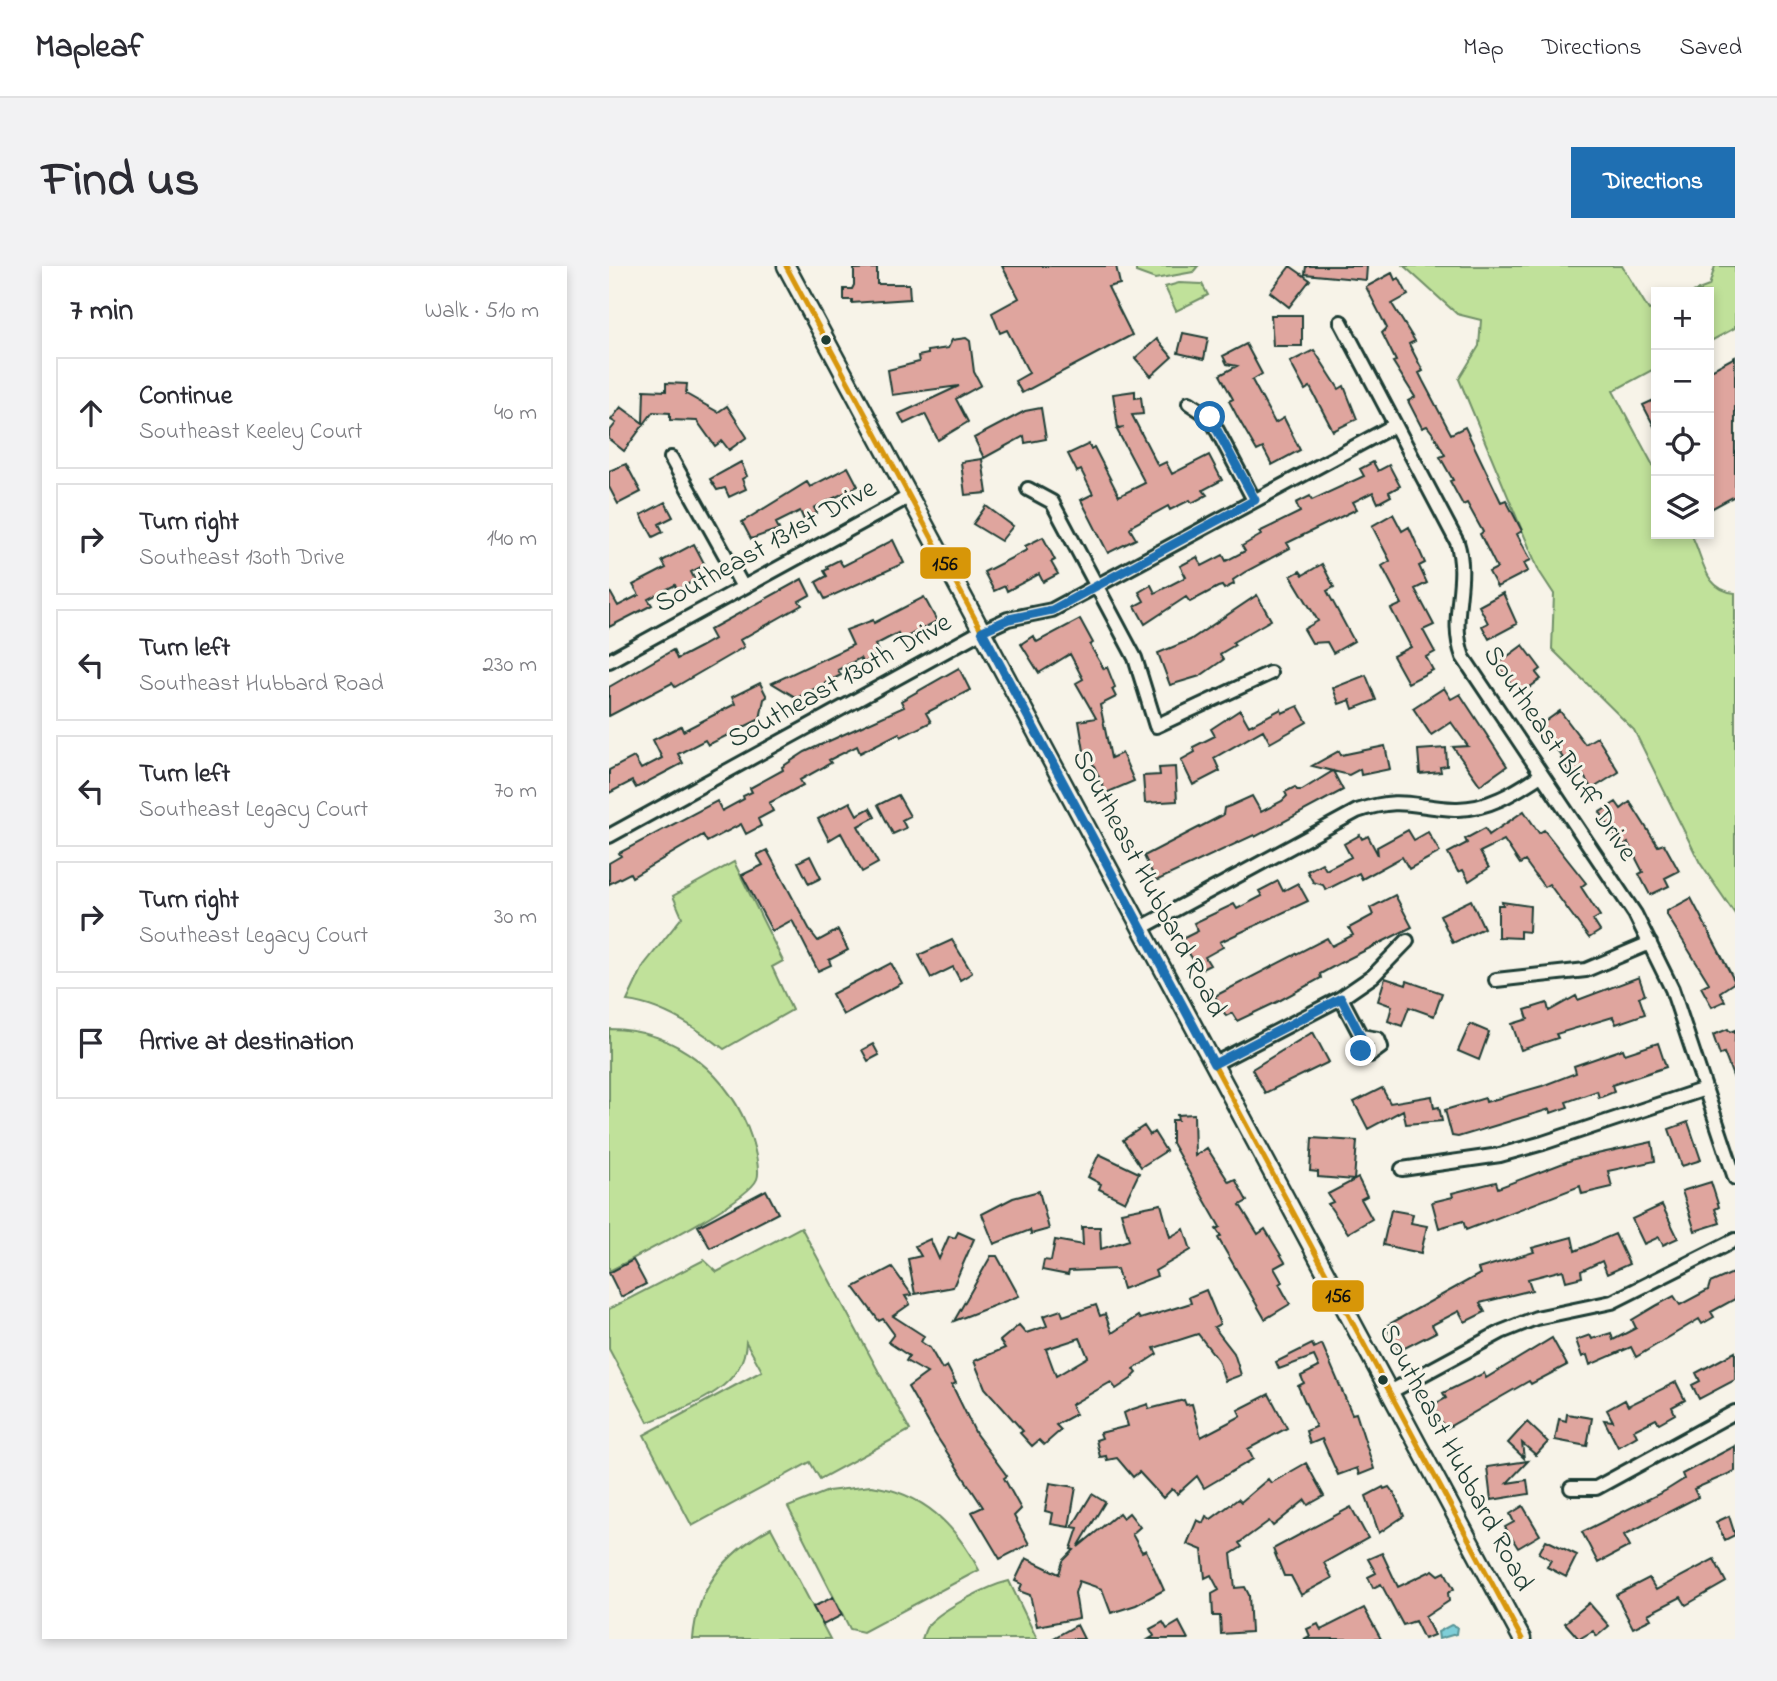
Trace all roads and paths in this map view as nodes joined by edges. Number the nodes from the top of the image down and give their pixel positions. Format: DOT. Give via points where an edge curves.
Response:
graph roads {
  1 [pos="786,266"];
  2 [pos="1341,322"];
  3 [pos="1189,403"];
  4 [pos="1395,425"];
  5 [pos="671,458"];
  6 [pos="1028,489"];
  7 [pos="910,496"];
  8 [pos="1255,500"];
  9 [pos="1096,585"];
  10 [pos="743,587"];
  11 [pos="982,631"];
  12 [pos="609,661"];
  13 [pos="1270,673"];
  14 [pos="1541,775"];
  15 [pos="609,836"];
  16 [pos="1141,928"];
  17 [pos="1407,941"];
  18 [pos="1650,943"];
  19 [pos="1496,980"];
  20 [pos="1341,998"];
  21 [pos="1361,1036"];
  22 [pos="1214,1064"];
  23 [pos="1706,1089"];
  24 [pos="1402,1169"];
  25 [pos="1735,1178"];
  26 [pos="1735,1240"];
  27 [pos="1390,1392"];
  28 [pos="1735,1412"];
  29 [pos="1570,1488"];
  30 [pos="1522,1639"];
  1 -- 7 [label="main road, Southeast Hubbard Road"];
  2 -- 4 [label="street, Southeast Bluff Drive"];
  3 -- 8 [label="street" via="1210,417"];
  4 -- 8 [label="street, Southeast 130th Drive"];
  4 -- 14 [label="street, Southeast Bluff Drive" via="1463,560 1455,621 1463,657"];
  5 -- 10 [label="street"];
  6 -- 9 [label="street" via="1052,502"];
  7 -- 10 [label="street, Southeast 131st Drive"];
  7 -- 11 [label="main road, Southeast Hubbard Road"];
  8 -- 9 [label="street, Southeast 130th Drive"];
  9 -- 11 [label="street, Southeast 130th Drive" via="1052,610 1009,619"];
  9 -- 13 [label="street" via="1143,678 1156,726"];
  10 -- 12 [label="street, Southeast 131st Drive"];
  11 -- 15 [label="street, Southeast 130th Drive"];
  11 -- 16 [label="main road, Southeast Hubbard Road"];
  14 -- 16 [label="street" via="1513,793 1473,807 1395,801 1357,811"];
  14 -- 18 [label="street, Southeast Bluff Drive" via="1618,886"];
  16 -- 22 [label="main road, Southeast Hubbard Road"];
  17 -- 20 [label="street" via="1373,976"];
  18 -- 19 [label="street" via="1586,970"];
  18 -- 23 [label="street, Southeast Bluff Drive" via="1672,989"];
  20 -- 21 [label="street"];
  20 -- 22 [label="street"];
  22 -- 27 [label="main road, Southeast Hubbard Road"];
  23 -- 24 [label="street" via="1500,1155"];
  23 -- 25 [label="street, Southeast Bluff Drive"];
  26 -- 27 [label="street" via="1612,1302 1536,1318 1501,1332"];
  27 -- 30 [label="main road, Southeast Hubbard Road"];
  28 -- 29 [label="street" via="1596,1488"];
}
